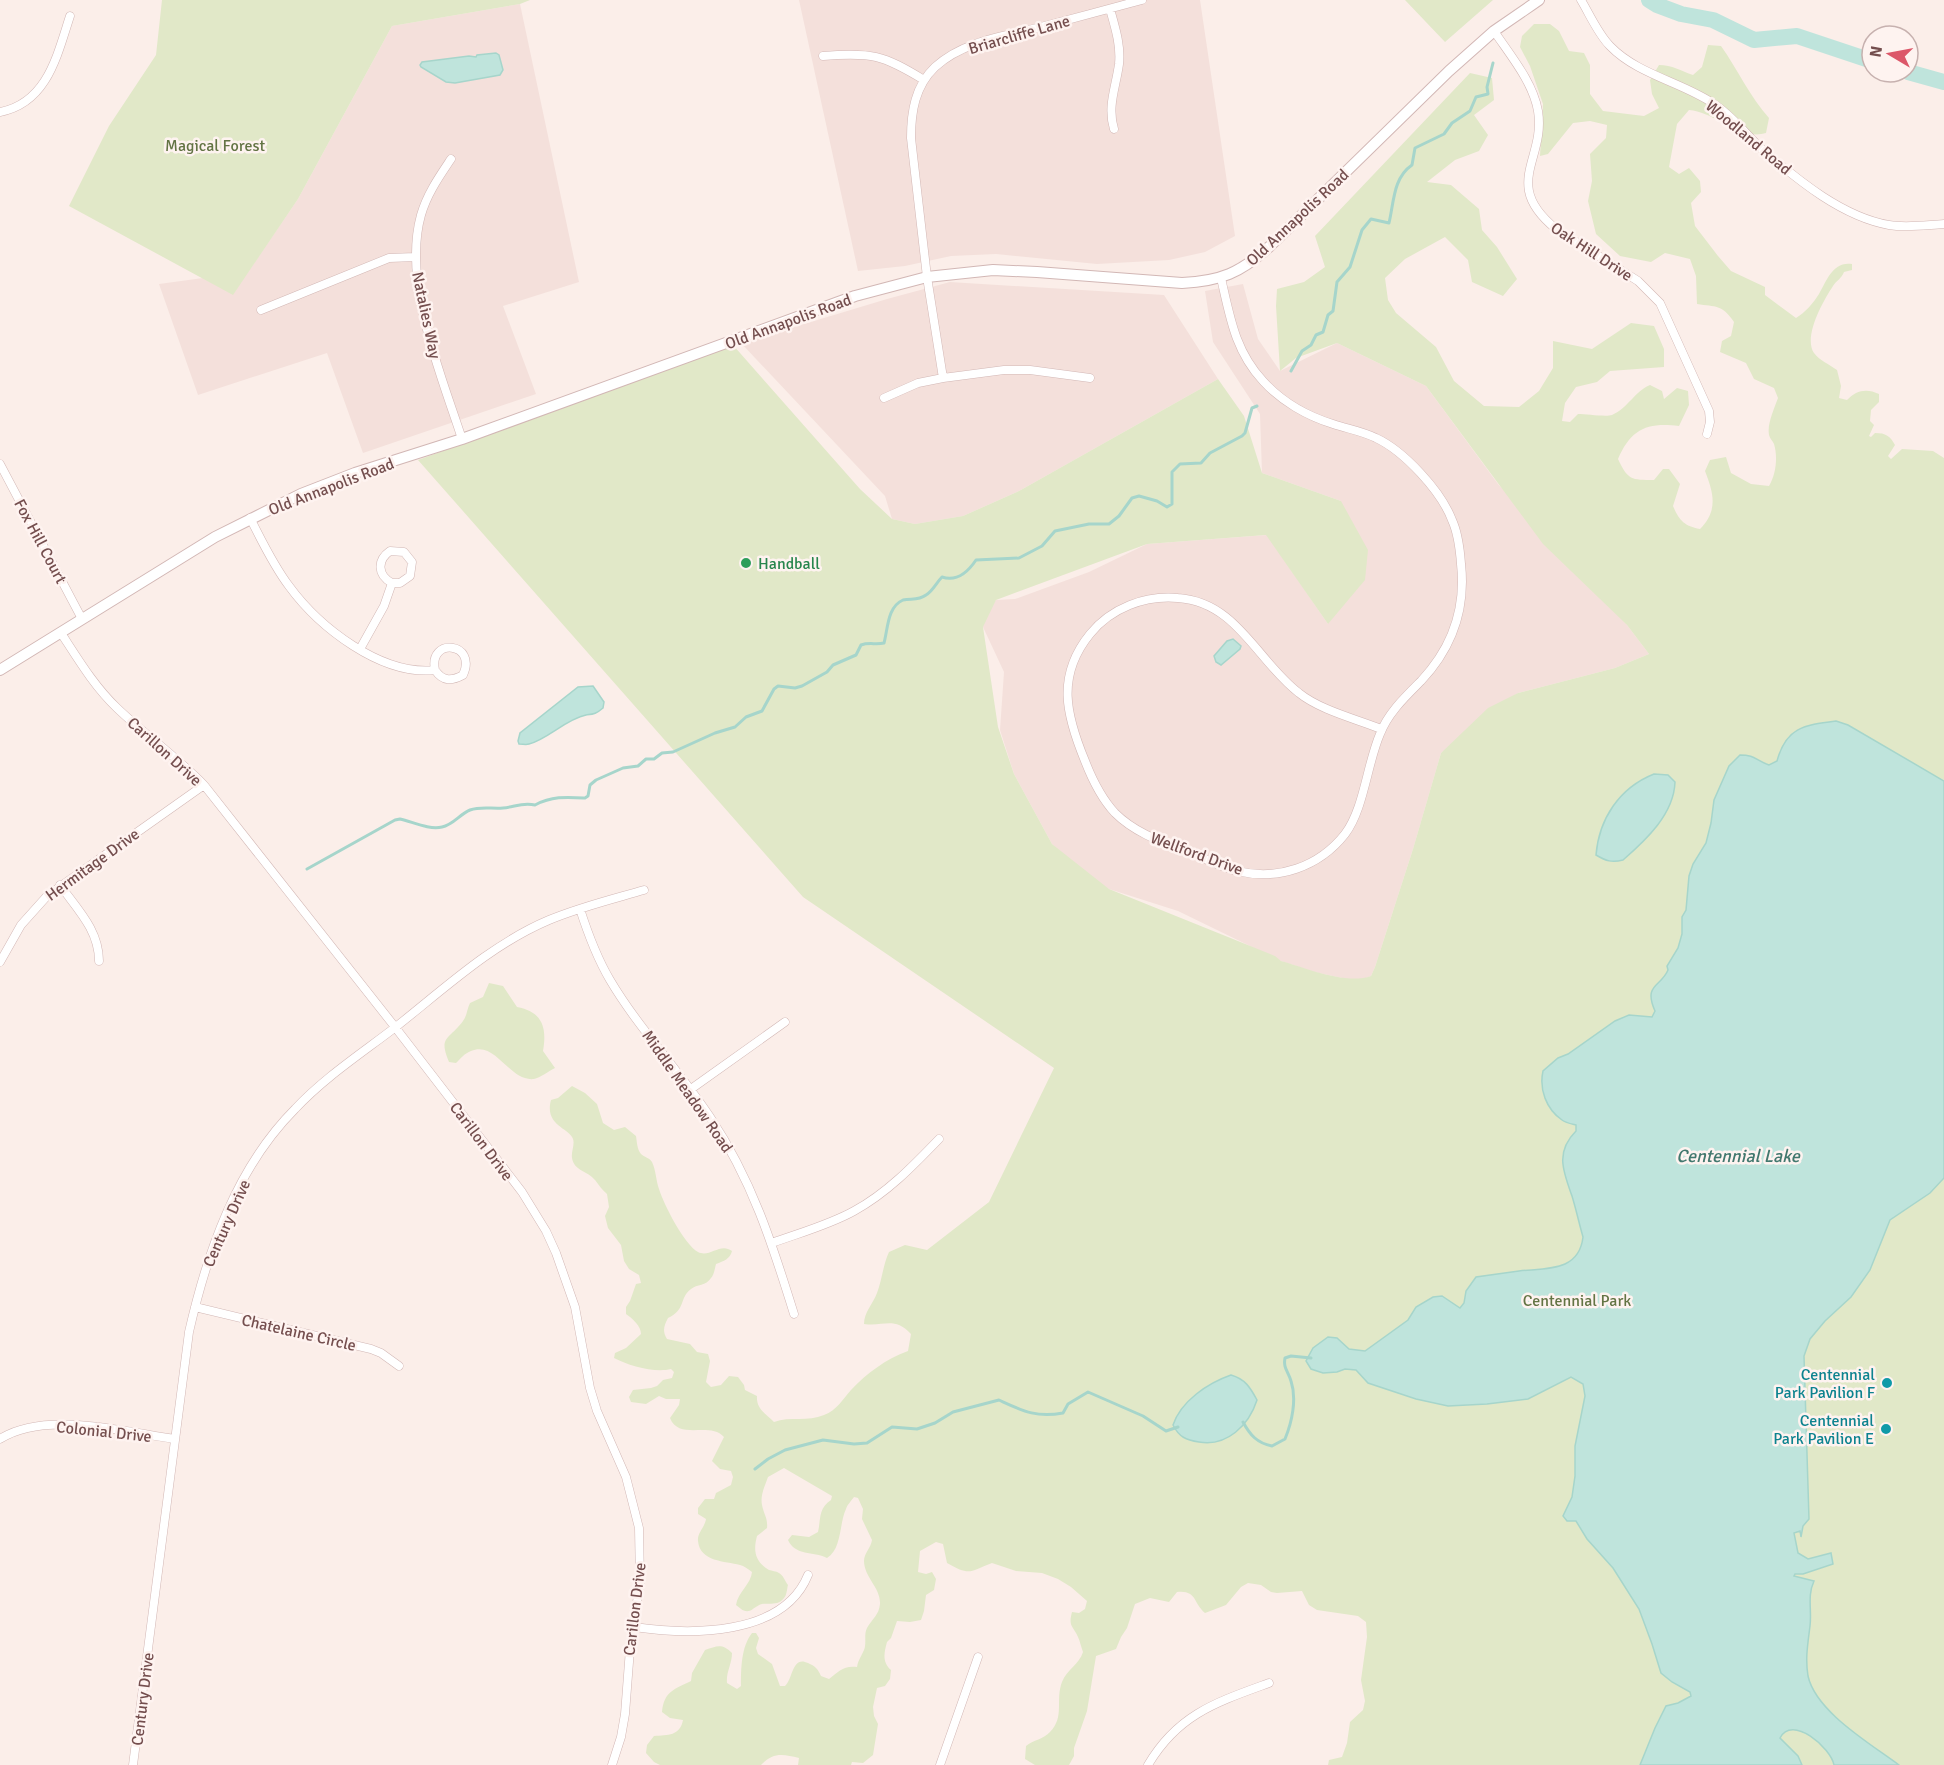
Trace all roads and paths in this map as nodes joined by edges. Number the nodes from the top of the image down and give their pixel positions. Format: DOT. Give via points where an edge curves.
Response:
graph roads {
  1 [pos="1142,0"];
  2 [pos="1539,0"];
  3 [pos="1581,0"];
  4 [pos="1110,9"];
  5 [pos="70,16"];
  6 [pos="1494,31"];
  7 [pos="824,56"];
  8 [pos="924,80"];
  9 [pos="0,112"];
  10 [pos="1114,129"];
  11 [pos="451,159"];
  12 [pos="1944,224"];
  13 [pos="415,257"];
  14 [pos="927,277"];
  15 [pos="1221,278"];
  16 [pos="261,310"];
  17 [pos="944,378"];
  18 [pos="1090,378"];
  19 [pos="884,398"];
  20 [pos="1707,434"];
  21 [pos="462,439"];
  22 [pos="0,464"];
  23 [pos="250,518"];
  24 [pos="392,583"];
  25 [pos="82,619"];
  26 [pos="61,633"];
  27 [pos="360,650"];
  28 [pos="0,670"];
  29 [pos="435,670"];
  30 [pos="1382,729"];
  31 [pos="204,785"];
  32 [pos="60,885"];
  33 [pos="644,890"];
  34 [pos="580,909"];
  35 [pos="99,961"];
  36 [pos="0,962"];
  37 [pos="785,1022"];
  38 [pos="395,1027"];
  39 [pos="691,1089"];
  40 [pos="939,1139"];
  41 [pos="772,1242"];
  42 [pos="195,1307"];
  43 [pos="794,1314"];
  44 [pos="399,1366"];
  45 [pos="0,1439"];
  46 [pos="175,1439"];
  47 [pos="808,1575"];
  48 [pos="634,1627"];
  49 [pos="978,1657"];
  50 [pos="1269,1683"];
  51 [pos="134,1765"];
  52 [pos="612,1765"];
  53 [pos="939,1765"];
  54 [pos="1148,1765"];
  1 -- 4 [label="street, Briarcliffe Lane"];
  2 -- 6 [label="street, Old Annapolis Road"];
  3 -- 12 [label="street, Woodland Road" via="1610,46 1640,67 1715,104 1765,151 1838,206 1890,225"];
  4 -- 8 [label="street, Briarcliffe Lane" via="975,44 945,59"];
  4 -- 10 [label="street" via="1119,45 1111,108"];
  5 -- 9 [label="street" via="44,84 25,103"];
  6 -- 15 [label="street, Old Annapolis Road" via="1269,247 1236,272"];
  6 -- 20 [label="street, Oak Hill Drive" via="1521,72 1537,109 1539,124 1528,180 1535,208 1556,229 1638,281 1660,303 1709,411"];
  7 -- 8 [label="street" via="881,57"];
  8 -- 14 [label="street, Briarcliffe Lane" via="911,119 911,138"];
  11 -- 13 [label="street, Natalies Way" via="427,199"];
  13 -- 16 [label="street" via="389,258"];
  13 -- 21 [label="street, Natalies Way" via="430,335"];
  14 -- 15 [label="street, Old Annapolis Road" via="993,270 1182,283"];
  14 -- 17 [label="street, Briarcliffe Lane"];
  14 -- 21 [label="street, Old Annapolis Road" via="855,296"];
  15 -- 30 [label="street, Wellford Drive" via="1235,336 1264,382 1292,406 1311,416 1356,430 1394,449 1433,490 1454,523 1462,598 1454,631 1434,666 1402,699"];
  17 -- 18 [label="street" via="1004,370"];
  17 -- 19 [label="street" via="918,383"];
  21 -- 23 [label="street, Old Annapolis Road" via="355,473"];
  22 -- 25 [label="street, Fox Hill Court"];
  23 -- 25 [label="street, Old Annapolis Road"];
  23 -- 27 [label="street" via="275,566 304,604"];
  24 -- 24 [label="street" via="382,576 381,561 390,551 404,552 413,569 400,583"];
  24 -- 27 [label="street"];
  25 -- 26 [label="street, Old Annapolis Road"];
  26 -- 28 [label="street, Old Annapolis Road"];
  26 -- 31 [label="street, Carillon Drive" via="116,707"];
  27 -- 29 [label="street" via="402,668"];
  29 -- 29 [label="street" via="449,680 463,675 467,661 464,654 452,647 445,648 435,656"];
  30 -- 30 [label="street, Wellford Drive" via="1300,695 1235,623 1219,611 1179,598 1137,602 1105,619 1081,645 1067,689 1067,710 1075,737 1089,772 1114,812 1150,838 1236,871 1285,872 1304,867 1334,846 1356,815"];
  31 -- 32 [label="street, Hermitage Drive"];
  31 -- 38 [label="street, Carillon Drive"];
  32 -- 35 [label="street" via="94,931"];
  32 -- 36 [label="street, Hermitage Drive" via="33,909"];
  33 -- 34 [label="street, Century Drive"];
  34 -- 38 [label="street, Century Drive" via="549,920 494,950"];
  34 -- 39 [label="street, Middle Meadow Road" via="611,981"];
  37 -- 39 [label="street"];
  38 -- 42 [label="street, Century Drive" via="320,1084 275,1130 225,1217"];
  38 -- 48 [label="street, Carillon Drive" via="522,1192 556,1253 575,1307 597,1411 634,1502 641,1553"];
  39 -- 41 [label="street, Middle Meadow Road" via="729,1147"];
  40 -- 41 [label="street" via="890,1187 863,1206"];
  41 -- 43 [label="street, Middle Meadow Road"];
  42 -- 44 [label="street, Chatelaine Circle" via="371,1349"];
  42 -- 46 [label="street, Century Drive"];
  45 -- 46 [label="street, Colonial Drive" via="20,1430 60,1424"];
  46 -- 51 [label="street, Century Drive"];
  47 -- 48 [label="street" via="802,1590 786,1606 734,1626 690,1632"];
  48 -- 52 [label="street, Carillon Drive" via="625,1714"];
  49 -- 53 [label="street"];
  50 -- 54 [label="street" via="1195,1714 1168,1738"];
}
